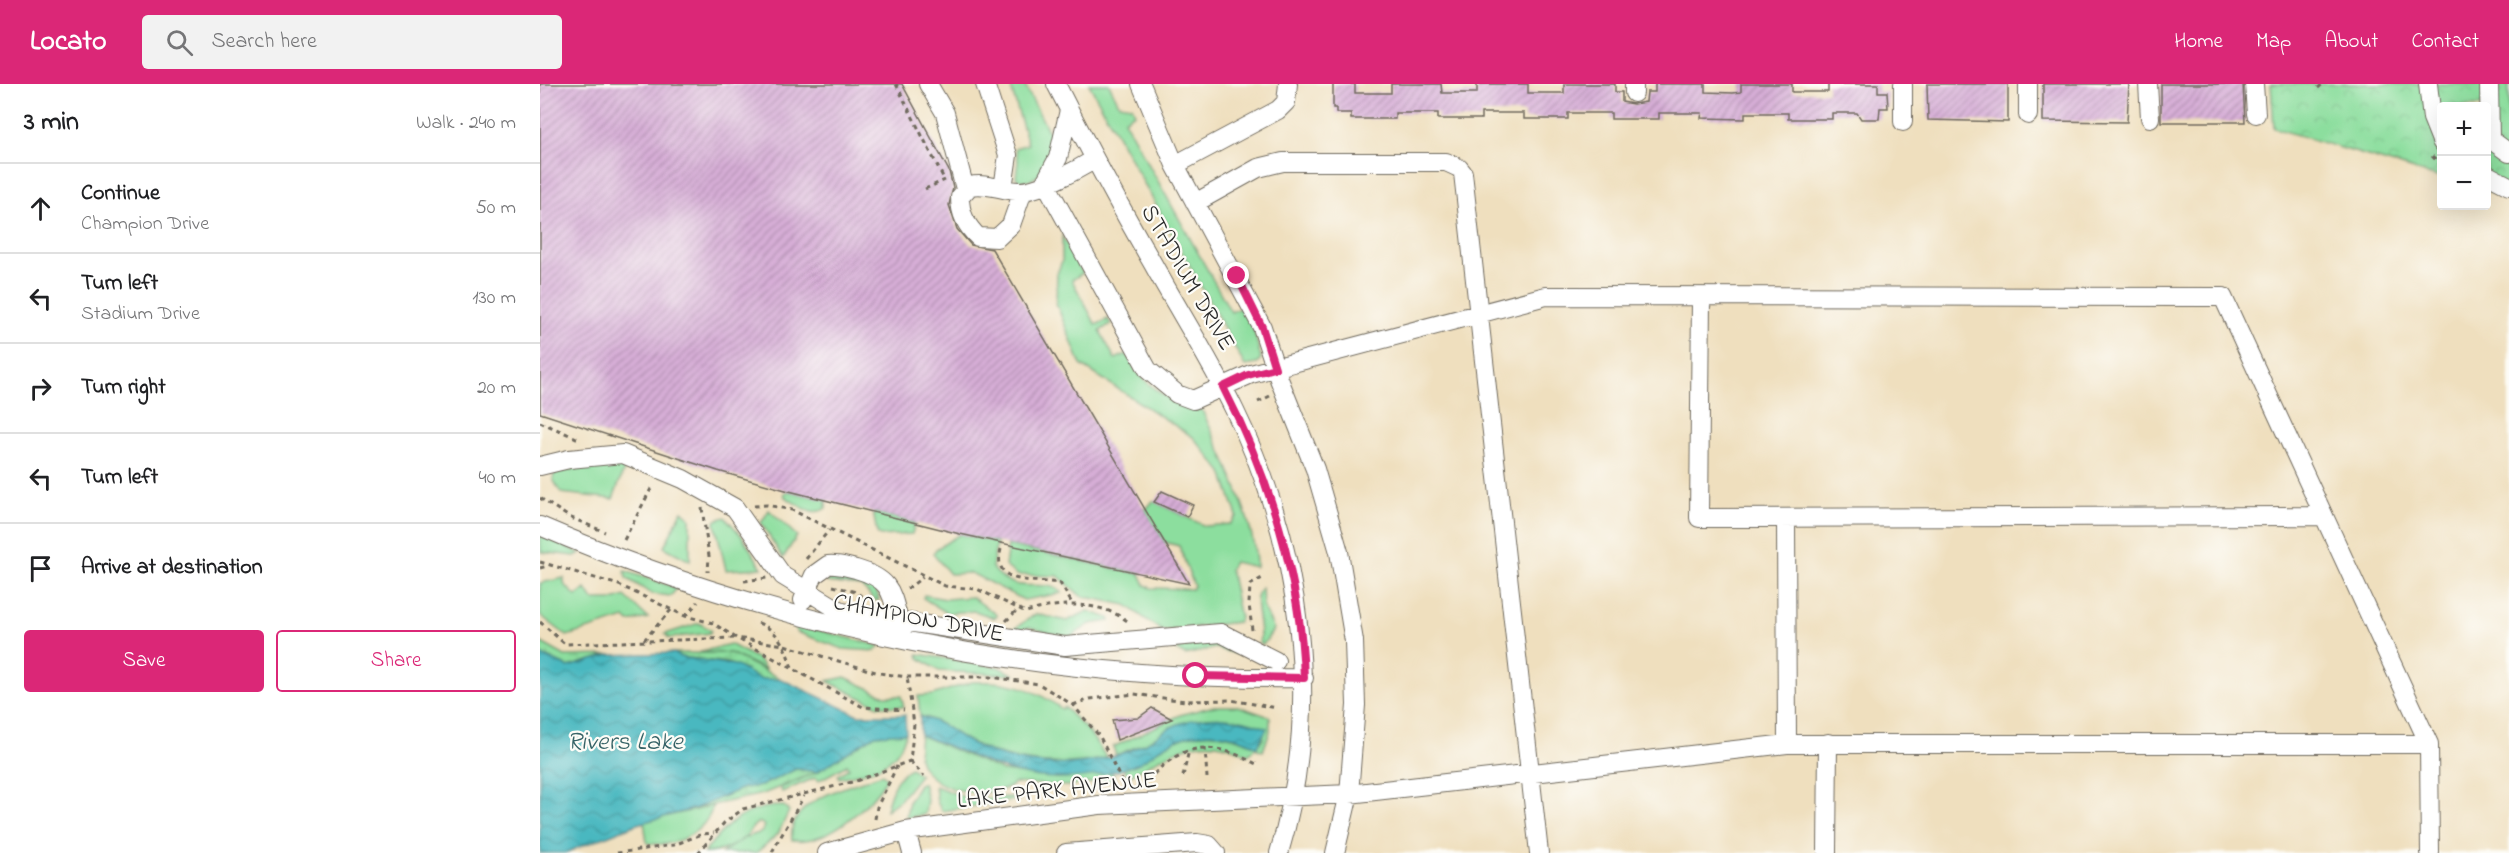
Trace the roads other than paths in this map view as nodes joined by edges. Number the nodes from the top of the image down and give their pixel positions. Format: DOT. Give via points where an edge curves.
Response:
graph roads {
  1 [pos="928,84"];
  2 [pos="985,84"];
  3 [pos="1056,84"];
  4 [pos="1141,84"];
  5 [pos="1288,84"];
  6 [pos="1903,84"];
  7 [pos="2028,84"];
  8 [pos="2148,84"];
  9 [pos="2254,84"];
  10 [pos="2428,84"];
  11 [pos="2489,84"];
  12 [pos="1070,110"];
  13 [pos="2256,114"];
  14 [pos="2028,115"];
  15 [pos="2150,118"];
  16 [pos="1903,122"];
  17 [pos="2437,130"];
  18 [pos="2509,153"];
  19 [pos="1095,159"];
  20 [pos="1175,165"];
  21 [pos="2491,176"];
  22 [pos="1045,182"];
  23 [pos="2509,186"];
  24 [pos="1002,188"];
  25 [pos="1023,191"];
  26 [pos="963,193"];
  27 [pos="1195,203"];
  28 [pos="1701,297"];
  29 [pos="1479,313"];
  30 [pos="1275,368"];
  31 [pos="1223,387"];
  32 [pos="540,466"];
  33 [pos="2324,516"];
  34 [pos="1786,518"];
  35 [pos="540,526"];
  36 [pos="807,591"];
  37 [pos="797,616"];
  38 [pos="898,619"];
  39 [pos="905,641"];
  40 [pos="1276,661"];
  41 [pos="1304,678"];
  42 [pos="1828,743"];
  43 [pos="1787,744"];
  44 [pos="2429,744"];
  45 [pos="1530,773"];
  46 [pos="1349,794"];
  47 [pos="1295,796"];
  48 [pos="906,831"];
  49 [pos="827,853"];
  50 [pos="912,853"];
  51 [pos="1066,853"];
  52 [pos="1216,853"];
  53 [pos="1280,853"];
  54 [pos="1335,853"];
  55 [pos="1539,853"];
  56 [pos="1827,853"];
  57 [pos="2430,853"];
  1 -- 26 [label="street" via="945,113"];
  2 -- 24 [label="street" via="1008,155"];
  3 -- 12 [label="street, STADIUM DRIVE"];
  4 -- 20 [label="street"];
  5 -- 20 [label="street" via="1286,102 1278,110"];
  6 -- 16 [label="street"];
  7 -- 14 [label="street"];
  8 -- 15 [label="street"];
  9 -- 13 [label="street"];
  10 -- 17 [label="street"];
  11 -- 18 [label="street" via="2490,139"];
  12 -- 19 [label="street, STADIUM DRIVE"];
  12 -- 22 [label="street" via="1058,158"];
  19 -- 22 [label="street"];
  19 -- 31 [label="street, STADIUM DRIVE"];
  20 -- 27 [label="street"];
  21 -- 23 [label="street"];
  22 -- 25 [label="street"];
  22 -- 31 [label="street" via="1148,370 1189,399"];
  24 -- 25 [label="street"];
  24 -- 26 [label="street" via="981,185"];
  25 -- 26 [label="street" via="1011,225 1005,233 989,239 978,237 970,229 960,209"];
  27 -- 29 [label="street" via="1274,163 1453,164 1465,180"];
  27 -- 30 [label="street" via="1257,314"];
  28 -- 29 [label="street" via="1557,295"];
  28 -- 33 [label="street" via="2223,297"];
  28 -- 34 [label="street" via="1699,518"];
  29 -- 30 [label="street"];
  29 -- 45 [label="street"];
  30 -- 31 [label="street"];
  30 -- 46 [label="street" via="1315,469 1344,572 1356,684"];
  31 -- 41 [label="street, STADIUM DRIVE" via="1251,448 1274,514 1296,602"];
  32 -- 36 [label="street" via="623,454 661,470 735,508 783,576"];
  33 -- 34 [label="street"];
  33 -- 44 [label="street"];
  34 -- 43 [label="street"];
  35 -- 37 [label="street, CHAMPION DRIVE" via="666,576"];
  36 -- 37 [label="street"];
  36 -- 38 [label="street" via="842,612"];
  36 -- 38 [label="street" via="818,570 828,565 872,574 889,589"];
  37 -- 39 [label="street, CHAMPION DRIVE"];
  38 -- 39 [label="street"];
  38 -- 40 [label="street" via="1065,646 1221,633"];
  39 -- 41 [label="street, CHAMPION DRIVE" via="1101,670"];
  41 -- 47 [label="street, STADIUM DRIVE"];
  42 -- 43 [label="street, LAKE PARK AVENUE"];
  42 -- 44 [label="street, LAKE PARK AVENUE"];
  42 -- 56 [label="street"];
  43 -- 45 [label="street, LAKE PARK AVENUE"];
  44 -- 57 [label="street"];
  45 -- 46 [label="street, LAKE PARK AVENUE"];
  45 -- 55 [label="street"];
  46 -- 47 [label="street, LAKE PARK AVENUE"];
  46 -- 54 [label="street"];
  47 -- 48 [label="street, LAKE PARK AVENUE" via="1099,805"];
  47 -- 53 [label="street, STADIUM DRIVE"];
  48 -- 49 [label="street, LAKE PARK AVENUE"];
  48 -- 50 [label="street"];
  51 -- 52 [label="street" via="1197,843 1209,845"];
}
